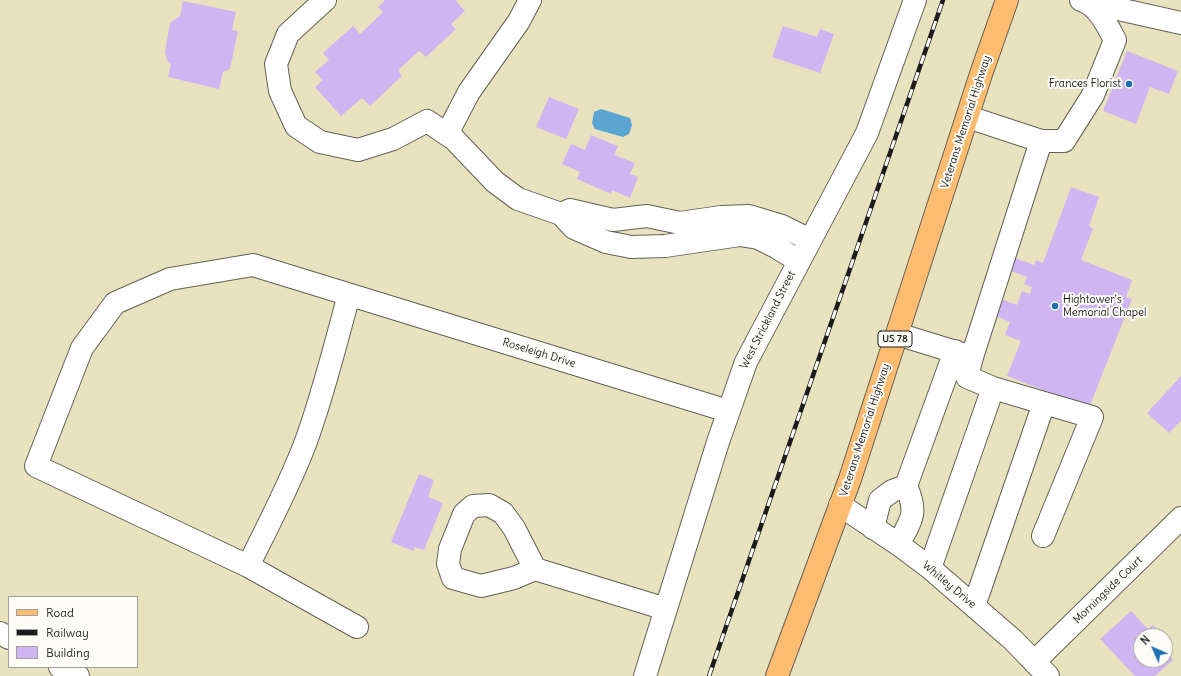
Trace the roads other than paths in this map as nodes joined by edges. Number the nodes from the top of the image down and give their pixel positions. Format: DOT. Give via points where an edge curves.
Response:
graph roads {
  1 [pos="325,0"];
  2 [pos="530,0"];
  3 [pos="915,0"];
  4 [pos="1007,0"];
  5 [pos="1084,1"];
  6 [pos="1181,23"];
  7 [pos="968,117"];
  8 [pos="447,134"];
  9 [pos="1041,141"];
  10 [pos="560,214"];
  11 [pos="810,240"];
  12 [pos="799,261"];
  13 [pos="349,295"];
  14 [pos="897,334"];
  15 [pos="964,354"];
  16 [pos="993,388"];
  17 [pos="1044,404"];
  18 [pos="728,411"];
  19 [pos="906,486"];
  20 [pos="840,506"];
  21 [pos="1181,518"];
  22 [pos="873,528"];
  23 [pos="1043,536"];
  24 [pos="898,544"];
  25 [pos="248,566"];
  26 [pos="930,568"];
  27 [pos="535,569"];
  28 [pos="974,606"];
  29 [pos="666,608"];
  30 [pos="357,627"];
  31 [pos="62,668"];
  32 [pos="1041,669"];
  33 [pos="78,676"];
  34 [pos="645,676"];
  35 [pos="777,676"];
  1 -- 8 [label="street" via="288,34 276,64 280,91 296,126 320,142 358,150 394,139 426,121"];
  2 -- 8 [label="street" via="519,21 469,92"];
  3 -- 11 [label="street, West Strickland Street" via="867,133"];
  4 -- 7 [label="main road, Veterans Memorial Highway / US 78"];
  5 -- 6 [label="street"];
  5 -- 9 [label="street" via="1104,18 1115,40 1093,95 1064,141"];
  7 -- 9 [label="street"];
  7 -- 14 [label="main road, Veterans Memorial Highway / US 78"];
  8 -- 10 [label="street" via="495,182 518,199"];
  9 -- 15 [label="street"];
  10 -- 11 [label="street" via="570,210 613,220 647,216 680,223 749,216 782,226"];
  10 -- 12 [label="street" via="574,228 606,242 631,247 665,246 740,235 758,238"];
  11 -- 12 [label="street, West Strickland Street"];
  12 -- 18 [label="street, West Strickland Street" via="746,362"];
  13 -- 18 [label="street, Roseleigh Drive"];
  13 -- 25 [label="street" via="304,445"];
  13 -- 25 [label="street, Roseleigh Drive" via="253,265 170,280 115,303 82,348 36,466"];
  14 -- 15 [label="street"];
  14 -- 20 [label="main road, Veterans Memorial Highway / US 78"];
  15 -- 16 [label="street" via="967,377"];
  15 -- 19 [label="street"];
  16 -- 17 [label="street"];
  16 -- 26 [label="street"];
  17 -- 23 [label="street" via="1092,417"];
  17 -- 28 [label="street"];
  18 -- 29 [label="street, West Strickland Street"];
  19 -- 22 [label="street" via="892,491 880,500"];
  19 -- 24 [label="street" via="912,499 913,512"];
  20 -- 22 [label="street, Whitley Drive"];
  20 -- 35 [label="main road, Veterans Memorial Highway / US 78"];
  21 -- 32 [label="street, Morningside Court"];
  22 -- 24 [label="street, Whitley Drive"];
  24 -- 26 [label="street, Whitley Drive"];
  25 -- 30 [label="street"];
  26 -- 28 [label="street, Whitley Drive"];
  27 -- 29 [label="street"];
  28 -- 32 [label="street, Whitley Drive"];
  29 -- 34 [label="street, West Strickland Street"];
  31 -- 33 [label="street"];
}
